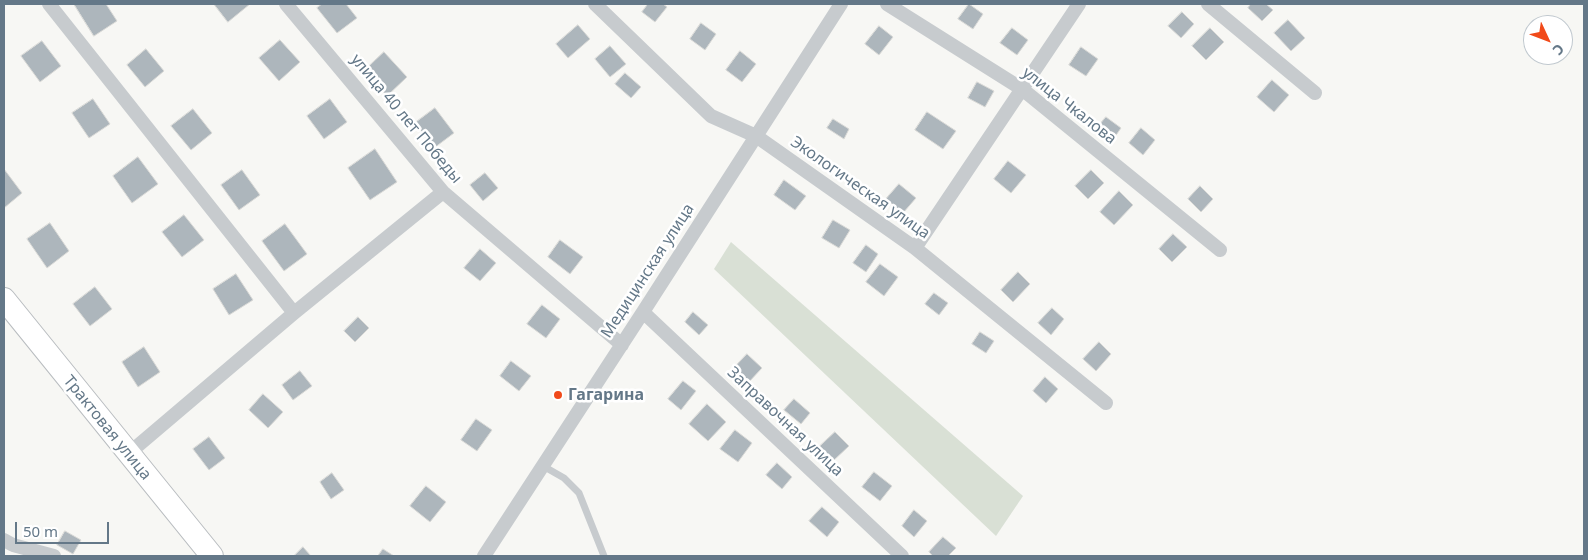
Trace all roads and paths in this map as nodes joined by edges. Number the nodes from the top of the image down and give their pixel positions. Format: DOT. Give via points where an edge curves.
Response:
graph roads {
  1 [pos="48,4"];
  2 [pos="286,4"];
  3 [pos="595,4"];
  4 [pos="841,4"];
  5 [pos="888,4"];
  6 [pos="1080,4"];
  7 [pos="1208,4"];
  8 [pos="1022,89"];
  9 [pos="1315,92"];
  10 [pos="756,136"];
  11 [pos="443,192"];
  12 [pos="915,248"];
  13 [pos="1220,250"];
  14 [pos="4,298"];
  15 [pos="643,312"];
  16 [pos="294,313"];
  17 [pos="622,345"];
  18 [pos="1106,403"];
  19 [pos="128,454"];
  20 [pos="543,466"];
  21 [pos="4,540"];
  22 [pos="54,556"];
  23 [pos="212,556"];
  24 [pos="484,556"];
  25 [pos="604,556"];
  26 [pos="902,556"];
  1 -- 16 [label="street"];
  2 -- 11 [label="street, улица 40 лет Победы"];
  3 -- 10 [label="street, Экологическая улица" via="711,116"];
  4 -- 10 [label="street, Медицинская улица"];
  5 -- 8 [label="street, улица Чкалова"];
  6 -- 8 [label="street"];
  7 -- 9 [label="street"];
  8 -- 12 [label="street"];
  8 -- 13 [label="street, улица Чкалова"];
  10 -- 12 [label="street, Экологическая улица"];
  10 -- 15 [label="street, Медицинская улица"];
  11 -- 16 [label="street"];
  11 -- 17 [label="street, улица 40 лет Победы"];
  12 -- 18 [label="street, Экологическая улица"];
  14 -- 19 [label="highway, Трактовая улица"];
  15 -- 17 [label="street, Медицинская улица"];
  15 -- 26 [label="street, Заправочная улица"];
  16 -- 19 [label="street"];
  17 -- 20 [label="street, Медицинская улица"];
  19 -- 23 [label="highway, Трактовая улица"];
  20 -- 24 [label="street, Медицинская улица"];
  20 -- 25 [label="lane" via="564,478 579,493"];
  21 -- 22 [label="street"];
}
